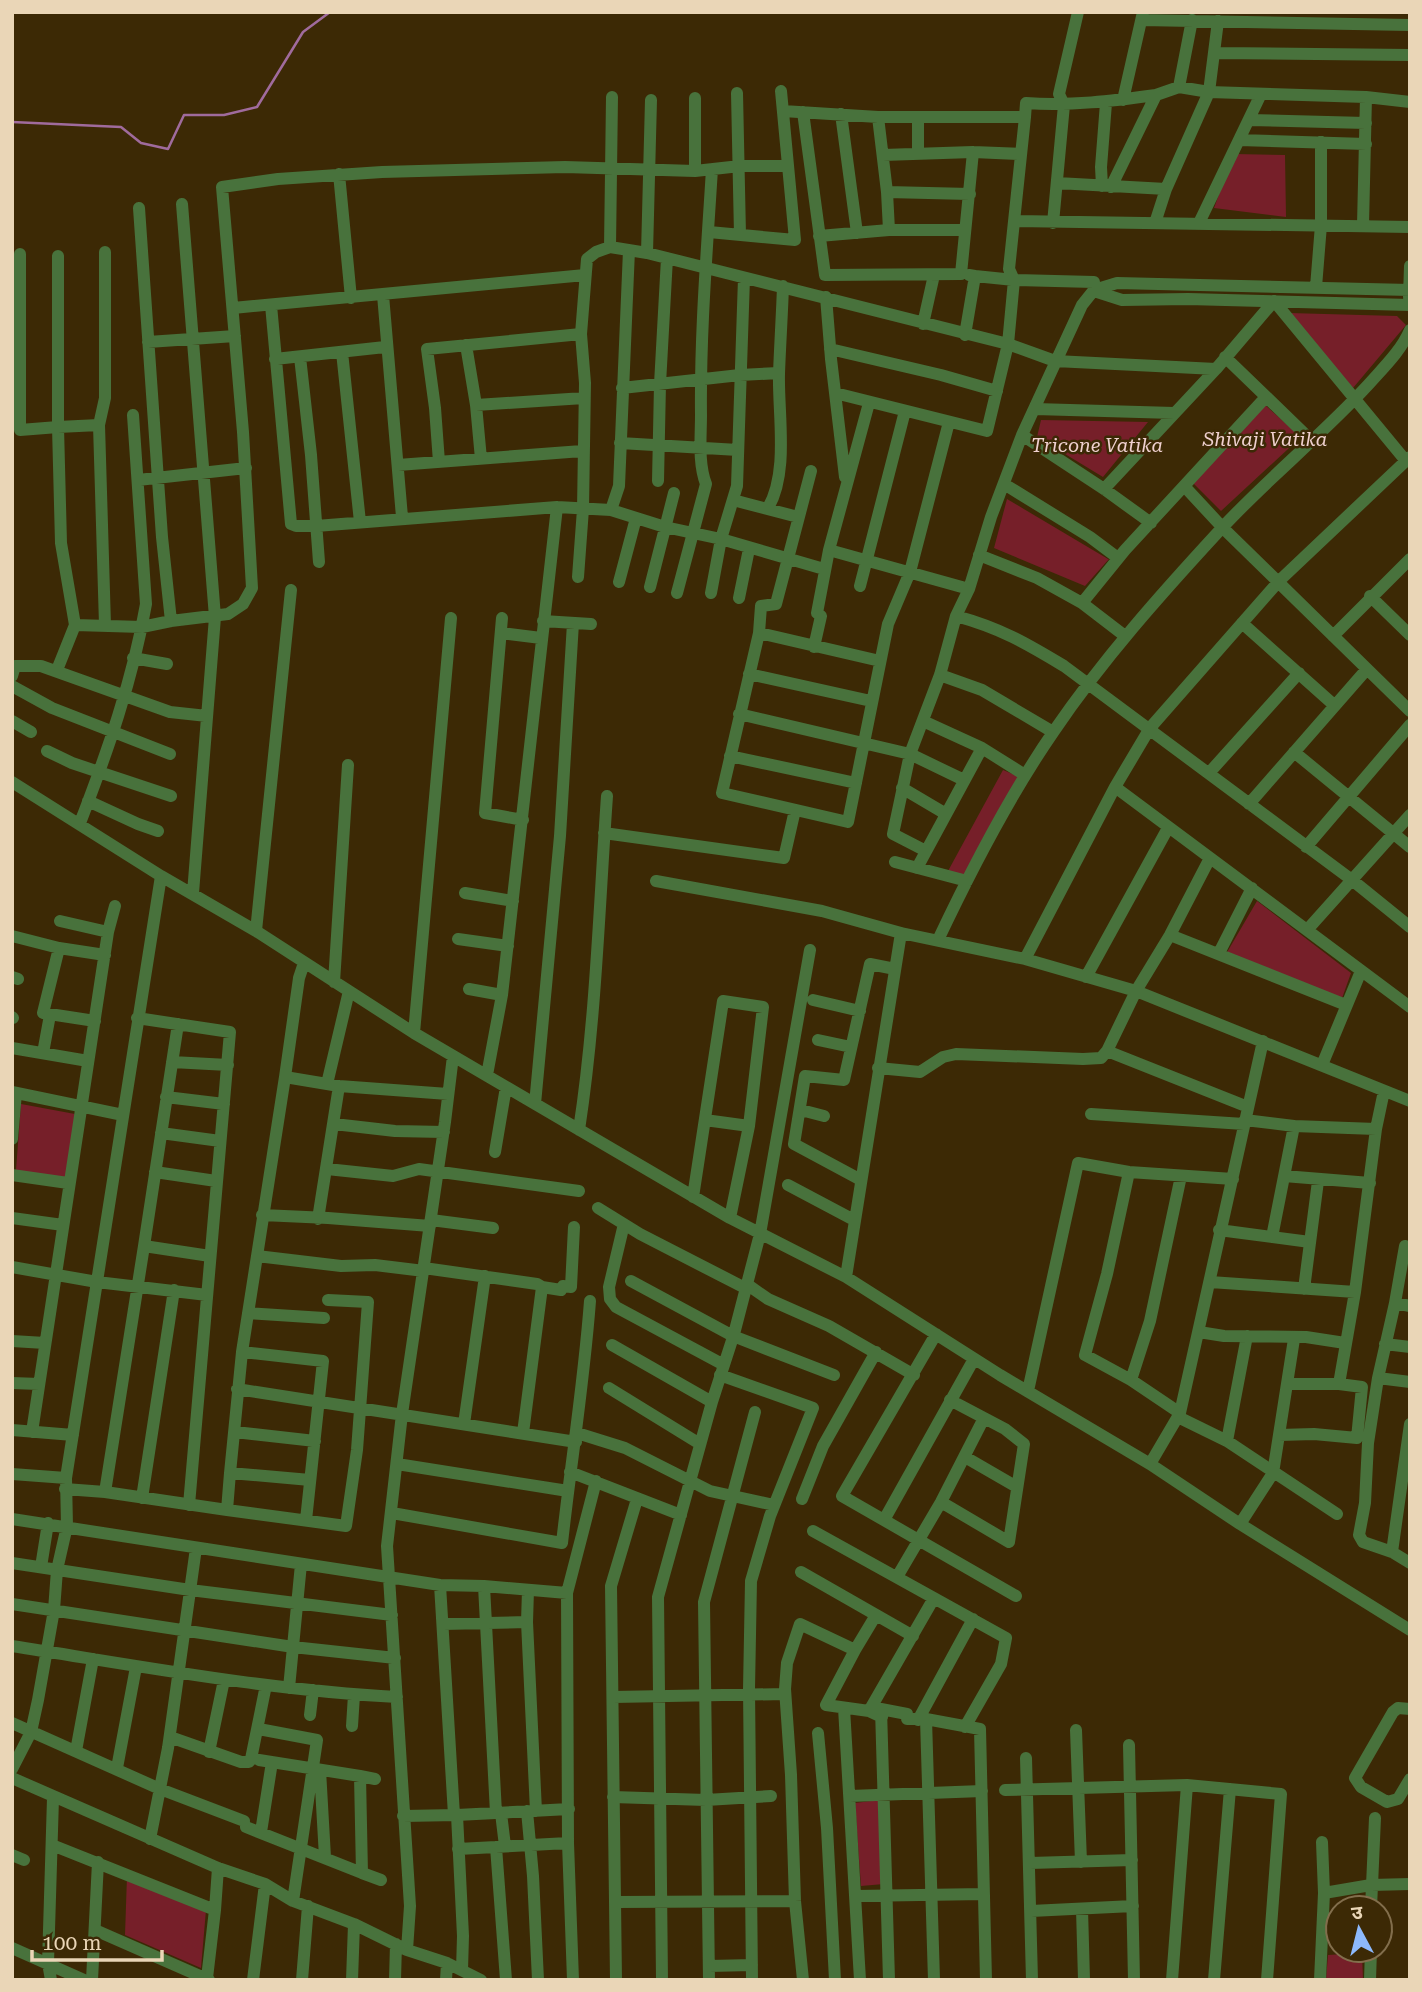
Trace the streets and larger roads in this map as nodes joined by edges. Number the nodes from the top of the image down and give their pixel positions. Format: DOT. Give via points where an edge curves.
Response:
graph roads {
  1 [pos="1078,12"];
  2 [pos="1143,16"];
  3 [pos="1244,17"];
  4 [pos="1192,20"];
  5 [pos="1217,20"];
  6 [pos="1410,25"];
  7 [pos="1215,53"];
  8 [pos="1410,55"];
  9 [pos="1180,87"];
  10 [pos="781,91"];
  11 [pos="1209,92"];
  12 [pos="737,93"];
  13 [pos="1261,94"];
  14 [pos="1156,95"];
  15 [pos="612,97"];
  16 [pos="1366,97"];
  17 [pos="695,98"];
  18 [pos="651,100"];
  19 [pos="1123,100"];
  20 [pos="1410,102"];
  21 [pos="1106,103"];
  22 [pos="1064,106"];
  23 [pos="783,111"];
  24 [pos="803,112"];
  25 [pos="841,114"];
  26 [pos="878,117"];
  27 [pos="918,117"];
  28 [pos="1025,117"];
  29 [pos="1249,120"];
  30 [pos="1366,123"];
  31 [pos="1239,140"];
  32 [pos="1321,142"];
  33 [pos="1366,144"];
  34 [pos="973,152"];
  35 [pos="918,154"];
  36 [pos="1021,154"];
  37 [pos="883,155"];
  38 [pos="740,166"];
  39 [pos="788,166"];
  40 [pos="650,169"];
  41 [pos="712,169"];
  42 [pos="612,170"];
  43 [pos="695,171"];
  44 [pos="339,174"];
  45 [pos="1057,183"];
  46 [pos="1107,186"];
  47 [pos="1166,189"];
  48 [pos="887,192"];
  49 [pos="970,194"];
  50 [pos="183,204"];
  51 [pos="139,208"];
  52 [pos="1015,221"];
  53 [pos="1053,223"];
  54 [pos="1155,223"];
  55 [pos="1199,223"];
  56 [pos="1321,225"];
  57 [pos="1363,225"];
  58 [pos="1410,227"];
  59 [pos="889,230"];
  60 [pos="965,230"];
  61 [pos="709,232"];
  62 [pos="857,233"];
  63 [pos="740,235"];
  64 [pos="819,236"];
  65 [pos="610,247"];
  66 [pos="629,250"];
  67 [pos="105,252"];
  68 [pos="647,253"];
  69 [pos="20,254"];
  70 [pos="58,256"];
  71 [pos="667,258"];
  72 [pos="1410,266"];
  73 [pos="707,269"];
  74 [pos="961,274"];
  75 [pos="585,275"];
  76 [pos="934,275"];
  77 [pos="975,276"];
  78 [pos="744,278"];
  79 [pos="1014,280"];
  80 [pos="783,286"];
  81 [pos="1317,287"];
  82 [pos="1094,290"];
  83 [pos="1409,290"];
  84 [pos="383,295"];
  85 [pos="826,297"];
  86 [pos="351,298"];
  87 [pos="1274,301"];
  88 [pos="1409,304"];
  89 [pos="271,305"];
  90 [pos="233,308"];
  91 [pos="923,324"];
  92 [pos="1410,330"];
  93 [pos="581,334"];
  94 [pos="965,335"];
  95 [pos="235,336"];
  96 [pos="194,338"];
  97 [pos="148,342"];
  98 [pos="1008,344"];
  99 [pos="466,345"];
  100 [pos="385,347"];
  101 [pos="830,349"];
  102 [pos="342,352"];
  103 [pos="300,356"];
  104 [pos="1224,357"];
  105 [pos="275,359"];
  106 [pos="1055,361"];
  107 [pos="1216,369"];
  108 [pos="779,373"];
  109 [pos="740,375"];
  110 [pos="701,379"];
  111 [pos="660,384"];
  112 [pos="622,388"];
  113 [pos="997,391"];
  114 [pos="835,393"];
  115 [pos="584,398"];
  116 [pos="1265,398"];
  117 [pos="1356,398"];
  118 [pos="869,403"];
  119 [pos="476,405"];
  120 [pos="1035,409"];
  121 [pos="905,411"];
  122 [pos="1174,413"];
  123 [pos="133,415"];
  124 [pos="949,422"];
  125 [pos="99,425"];
  126 [pos="58,427"];
  127 [pos="1023,435"];
  128 [pos="1311,441"];
  129 [pos="620,443"];
  130 [pos="660,444"];
  131 [pos="701,447"];
  132 [pos="738,450"];
  133 [pos="582,451"];
  134 [pos="481,459"];
  135 [pos="1408,459"];
  136 [pos="439,462"];
  137 [pos="398,465"];
  138 [pos="246,468"];
  139 [pos="811,471"];
  140 [pos="203,472"];
  141 [pos="159,477"];
  142 [pos="138,480"];
  143 [pos="658,481"];
  144 [pos="846,484"];
  145 [pos="1004,484"];
  146 [pos="1185,487"];
  147 [pos="1104,489"];
  148 [pos="674,493"];
  149 [pos="733,500"];
  150 [pos="557,507"];
  151 [pos="768,508"];
  152 [pos="583,509"];
  153 [pos="611,510"];
  154 [pos="402,517"];
  155 [pos="798,517"];
  156 [pos="636,518"];
  157 [pos="360,522"];
  158 [pos="1151,523"];
  159 [pos="316,526"];
  160 [pos="665,527"];
  161 [pos="1223,528"];
  162 [pos="694,534"];
  163 [pos="722,540"];
  164 [pos="749,549"];
  165 [pos="829,550"];
  166 [pos="979,555"];
  167 [pos="1118,558"];
  168 [pos="787,559"];
  169 [pos="866,559"];
  170 [pos="1410,559"];
  171 [pos="319,562"];
  172 [pos="824,569"];
  173 [pos="910,572"];
  174 [pos="578,577"];
  175 [pos="620,582"];
  176 [pos="1279,582"];
  177 [pos="860,586"];
  178 [pos="650,587"];
  179 [pos="969,589"];
  180 [pos="291,590"];
  181 [pos="677,593"];
  182 [pos="711,593"];
  183 [pos="1370,596"];
  184 [pos="739,598"];
  185 [pos="1082,603"];
  186 [pos="957,616"];
  187 [pos="215,617"];
  188 [pos="451,618"];
  189 [pos="502,618"];
  190 [pos="171,621"];
  191 [pos="542,621"];
  192 [pos="573,623"];
  193 [pos="1242,623"];
  194 [pos="591,624"];
  195 [pos="75,625"];
  196 [pos="105,625"];
  197 [pos="142,628"];
  198 [pos="501,633"];
  199 [pos="759,633"];
  200 [pos="1410,635"];
  201 [pos="1125,636"];
  202 [pos="1333,636"];
  203 [pos="541,638"];
  204 [pos="814,647"];
  205 [pos="134,658"];
  206 [pos="880,662"];
  207 [pos="167,664"];
  208 [pos="1367,669"];
  209 [pos="57,670"];
  210 [pos="12,673"];
  211 [pos="1299,673"];
  212 [pos="749,674"];
  213 [pos="940,675"];
  214 [pos="1088,683"];
  215 [pos="12,686"];
  216 [pos="123,695"];
  217 [pos="871,701"];
  218 [pos="1334,705"];
  219 [pos="1410,711"];
  220 [pos="740,714"];
  221 [pos="206,716"];
  222 [pos="12,721"];
  223 [pos="923,722"];
  224 [pos="1410,725"];
  225 [pos="1150,728"];
  226 [pos="31,732"];
  227 [pos="111,732"];
  228 [pos="1053,732"];
  229 [pos="862,745"];
  230 [pos="982,748"];
  231 [pos="47,751"];
  232 [pos="1294,752"];
  233 [pos="170,754"];
  234 [pos="910,754"];
  235 [pos="730,756"];
  236 [pos="348,765"];
  237 [pos="99,771"];
  238 [pos="1209,773"];
  239 [pos="1025,775"];
  240 [pos="964,780"];
  241 [pos="12,782"];
  242 [pos="856,783"];
  243 [pos="1115,787"];
  244 [pos="902,788"];
  245 [pos="171,796"];
  246 [pos="607,796"];
  247 [pos="1348,796"];
  248 [pos="88,801"];
  249 [pos="1249,804"];
  250 [pos="795,810"];
  251 [pos="946,814"];
  252 [pos="1410,815"];
  253 [pos="523,820"];
  254 [pos="80,824"];
  255 [pos="1168,828"];
  256 [pos="158,831"];
  257 [pos="604,833"];
  258 [pos="1393,834"];
  259 [pos="1306,847"];
  260 [pos="1410,847"];
  261 [pos="926,850"];
  262 [pos="1210,858"];
  263 [pos="895,862"];
  264 [pos="917,868"];
  265 [pos="161,876"];
  266 [pos="1352,880"];
  267 [pos="656,881"];
  268 [pos="967,881"];
  269 [pos="1252,888"];
  270 [pos="193,893"];
  271 [pos="465,893"];
  272 [pos="513,901"];
  273 [pos="115,906"];
  274 [pos="60,921"];
  275 [pos="1410,927"];
  276 [pos="1307,930"];
  277 [pos="256,931"];
  278 [pos="108,932"];
  279 [pos="901,933"];
  280 [pos="1170,935"];
  281 [pos="12,936"];
  282 [pos="458,939"];
  283 [pos="938,940"];
  284 [pos="508,946"];
  285 [pos="59,948"];
  286 [pos="810,950"];
  287 [pos="1219,953"];
  288 [pos="105,955"];
  289 [pos="1025,959"];
  290 [pos="304,963"];
  291 [pos="895,969"];
  292 [pos="1361,971"];
  293 [pos="1086,977"];
  294 [pos="334,982"];
  295 [pos="469,989"];
  296 [pos="349,991"];
  297 [pos="1136,991"];
  298 [pos="502,995"];
  299 [pos="813,1000"];
  300 [pos="1346,1005"];
  301 [pos="1410,1007"];
  302 [pos="860,1011"];
  303 [pos="50,1015"];
  304 [pos="137,1018"];
  305 [pos="95,1020"];
  306 [pos="178,1024"];
  307 [pos="414,1033"];
  308 [pos="818,1040"];
  309 [pos="1263,1041"];
  310 [pos="850,1047"];
  311 [pos="12,1048"];
  312 [pos="1107,1051"];
  313 [pos="43,1053"];
  314 [pos="453,1056"];
  315 [pos="88,1061"];
  316 [pos="172,1062"];
  317 [pos="228,1065"];
  318 [pos="1322,1065"];
  319 [pos="878,1068"];
  320 [pos="487,1075"];
  321 [pos="285,1077"];
  322 [pos="333,1085"];
  323 [pos="506,1087"];
  324 [pos="1384,1091"];
  325 [pos="14,1093"];
  326 [pos="448,1094"];
  327 [pos="166,1097"];
  328 [pos="1410,1101"];
  329 [pos="224,1104"];
  330 [pos="535,1104"];
  331 [pos="81,1105"];
  332 [pos="801,1110"];
  333 [pos="1091,1114"];
  334 [pos="123,1115"];
  335 [pos="824,1116"];
  336 [pos="1246,1117"];
  337 [pos="705,1120"];
  338 [pos="334,1124"];
  339 [pos="748,1126"];
  340 [pos="1294,1126"];
  341 [pos="1376,1129"];
  342 [pos="579,1130"];
  343 [pos="444,1132"];
  344 [pos="161,1133"];
  345 [pos="12,1139"];
  346 [pos="220,1141"];
  347 [pos="495,1152"];
  348 [pos="327,1168"];
  349 [pos="438,1171"];
  350 [pos="155,1172"];
  351 [pos="1129,1172"];
  352 [pos="12,1175"];
  353 [pos="1181,1176"];
  354 [pos="1284,1176"];
  355 [pos="1233,1179"];
  356 [pos="860,1180"];
  357 [pos="216,1181"];
  358 [pos="1318,1181"];
  359 [pos="68,1182"];
  360 [pos="1370,1183"];
  361 [pos="788,1185"];
  362 [pos="579,1191"];
  363 [pos="693,1197"];
  364 [pos="598,1208"];
  365 [pos="262,1215"];
  366 [pos="12,1218"];
  367 [pos="730,1218"];
  368 [pos="318,1219"];
  369 [pos="854,1220"];
  370 [pos="431,1223"];
  371 [pos="624,1224"];
  372 [pos="63,1225"];
  373 [pos="493,1227"];
  374 [pos="574,1227"];
  375 [pos="1219,1230"];
  376 [pos="760,1234"];
  377 [pos="1272,1237"];
  378 [pos="1310,1242"];
  379 [pos="144,1246"];
  380 [pos="1405,1246"];
  381 [pos="210,1256"];
  382 [pos="257,1256"];
  383 [pos="12,1267"];
  384 [pos="424,1269"];
  385 [pos="55,1276"];
  386 [pos="485,1276"];
  387 [pos="846,1277"];
  388 [pos="1405,1279"];
  389 [pos="631,1281"];
  390 [pos="97,1282"];
  391 [pos="1210,1282"];
  392 [pos="138,1285"];
  393 [pos="542,1287"];
  394 [pos="747,1287"];
  395 [pos="1304,1289"];
  396 [pos="174,1290"];
  397 [pos="1355,1292"];
  398 [pos="207,1295"];
  399 [pos="328,1300"];
  400 [pos="590,1301"];
  401 [pos="1395,1303"];
  402 [pos="1410,1307"];
  403 [pos="248,1313"];
  404 [pos="324,1318"];
  405 [pos="1199,1332"];
  406 [pos="936,1334"];
  407 [pos="733,1336"];
  408 [pos="1247,1336"];
  409 [pos="1294,1339"];
  410 [pos="12,1341"];
  411 [pos="45,1343"];
  412 [pos="1345,1343"];
  413 [pos="1385,1344"];
  414 [pos="612,1345"];
  415 [pos="1410,1348"];
  416 [pos="242,1352"];
  417 [pos="876,1352"];
  418 [pos="974,1359"];
  419 [pos="722,1370"];
  420 [pos="834,1375"];
  421 [pos="914,1375"];
  422 [pos="1378,1378"];
  423 [pos="1131,1381"];
  424 [pos="1410,1382"];
  425 [pos="12,1383"];
  426 [pos="39,1384"];
  427 [pos="1287,1384"];
  428 [pos="1339,1384"];
  429 [pos="609,1388"];
  430 [pos="237,1389"];
  431 [pos="1028,1391"];
  432 [pos="950,1400"];
  433 [pos="712,1402"];
  434 [pos="318,1403"];
  435 [pos="359,1408"];
  436 [pos="755,1412"];
  437 [pos="402,1414"];
  438 [pos="1179,1415"];
  439 [pos="984,1418"];
  440 [pos="464,1424"];
  441 [pos="1410,1424"];
  442 [pos="12,1430"];
  443 [pos="32,1432"];
  444 [pos="234,1432"];
  445 [pos="523,1433"];
  446 [pos="73,1435"];
  447 [pos="1279,1435"];
  448 [pos="576,1438"];
  449 [pos="315,1441"];
  450 [pos="1227,1441"];
  451 [pos="700,1444"];
  452 [pos="965,1457"];
  453 [pos="397,1464"];
  454 [pos="1150,1464"];
  455 [pos="570,1472"];
  456 [pos="230,1473"];
  457 [pos="1273,1473"];
  458 [pos="12,1474"];
  459 [pos="310,1480"];
  460 [pos="596,1481"];
  461 [pos="690,1481"];
  462 [pos="65,1484"];
  463 [pos="1017,1487"];
  464 [pos="568,1491"];
  465 [pos="105,1492"];
  466 [pos="732,1495"];
  467 [pos="142,1499"];
  468 [pos="637,1499"];
  469 [pos="802,1499"];
  470 [pos="941,1502"];
  471 [pos="189,1505"];
  472 [pos="774,1505"];
  473 [pos="227,1510"];
  474 [pos="392,1513"];
  475 [pos="1337,1514"];
  476 [pos="681,1515"];
  477 [pos="12,1519"];
  478 [pos="306,1520"];
  479 [pos="884,1520"];
  480 [pos="48,1523"];
  481 [pos="1240,1524"];
  482 [pos="67,1526"];
  483 [pos="813,1531"];
  484 [pos="919,1540"];
  485 [pos="196,1548"];
  486 [pos="1392,1552"];
  487 [pos="12,1563"];
  488 [pos="1410,1563"];
  489 [pos="301,1564"];
  490 [pos="41,1567"];
  491 [pos="57,1570"];
  492 [pos="801,1572"];
  493 [pos="390,1576"];
  494 [pos="897,1577"];
  495 [pos="440,1585"];
  496 [pos="484,1586"];
  497 [pos="190,1590"];
  498 [pos="528,1590"];
  499 [pos="567,1593"];
  500 [pos="1016,1596"];
  501 [pos="934,1598"];
  502 [pos="12,1604"];
  503 [pos="296,1604"];
  504 [pos="54,1610"];
  505 [pos="392,1615"];
  506 [pos="876,1615"];
  507 [pos="973,1619"];
  508 [pos="527,1622"];
  509 [pos="484,1623"];
  510 [pos="443,1624"];
  511 [pos="1410,1630"];
  512 [pos="185,1632"];
  513 [pos="913,1636"];
  514 [pos="12,1646"];
  515 [pos="293,1647"];
  516 [pos="855,1650"];
  517 [pos="46,1651"];
  518 [pos="395,1658"];
  519 [pos="93,1659"];
  520 [pos="136,1667"];
  521 [pos="180,1672"];
  522 [pos="224,1680"];
  523 [pos="265,1685"];
  524 [pos="289,1688"];
  525 [pos="313,1690"];
  526 [pos="749,1693"];
  527 [pos="785,1694"];
  528 [pos="354,1695"];
  529 [pos="704,1695"];
  530 [pos="658,1696"];
  531 [pos="397,1697"];
  532 [pos="613,1697"];
  533 [pos="844,1708"];
  534 [pos="1410,1709"];
  535 [pos="869,1711"];
  536 [pos="310,1715"];
  537 [pos="882,1717"];
  538 [pos="922,1720"];
  539 [pos="12,1723"];
  540 [pos="352,1726"];
  541 [pos="965,1727"];
  542 [pos="264,1730"];
  543 [pos="1076,1730"];
  544 [pos="31,1732"];
  545 [pos="818,1733"];
  546 [pos="170,1737"];
  547 [pos="1129,1745"];
  548 [pos="76,1751"];
  549 [pos="209,1752"];
  550 [pos="1026,1758"];
  551 [pos="117,1768"];
  552 [pos="12,1769"];
  553 [pos="316,1769"];
  554 [pos="360,1776"];
  555 [pos="12,1778"];
  556 [pos="375,1779"];
  557 [pos="1410,1779"];
  558 [pos="1187,1784"];
  559 [pos="1129,1786"];
  560 [pos="1078,1787"];
  561 [pos="160,1789"];
  562 [pos="1028,1789"];
  563 [pos="1230,1789"];
  564 [pos="1005,1790"];
  565 [pos="982,1791"];
  566 [pos="929,1793"];
  567 [pos="884,1794"];
  568 [pos="771,1796"];
  569 [pos="850,1796"];
  570 [pos="613,1797"];
  571 [pos="53,1798"];
  572 [pos="751,1798"];
  573 [pos="659,1799"];
  574 [pos="706,1800"];
  575 [pos="569,1809"];
  576 [pos="531,1811"];
  577 [pos="498,1813"];
  578 [pos="456,1815"];
  579 [pos="403,1816"];
  580 [pos="1375,1818"];
  581 [pos="261,1832"];
  582 [pos="150,1839"];
  583 [pos="1322,1842"];
  584 [pos="568,1843"];
  585 [pos="52,1845"];
  586 [pos="530,1845"];
  587 [pos="500,1846"];
  588 [pos="300,1848"];
  589 [pos="458,1849"];
  590 [pos="325,1857"];
  591 [pos="1132,1860"];
  592 [pos="97,1862"];
  593 [pos="1081,1862"];
  594 [pos="1030,1863"];
  595 [pos="218,1868"];
  596 [pos="362,1873"];
  597 [pos="382,1880"];
  598 [pos="265,1884"];
  599 [pos="1410,1884"];
  600 [pos="1371,1885"];
  601 [pos="1324,1893"];
  602 [pos="984,1894"];
  603 [pos="1371,1894"];
  604 [pos="931,1895"];
  605 [pos="856,1896"];
  606 [pos="886,1896"];
  607 [pos="293,1901"];
  608 [pos="752,1901"];
  609 [pos="795,1901"];
  610 [pos="616,1902"];
  611 [pos="661,1902"];
  612 [pos="708,1903"];
  613 [pos="308,1906"];
  614 [pos="1133,1906"];
  615 [pos="1082,1909"];
  616 [pos="215,1910"];
  617 [pos="1031,1911"];
  618 [pos="354,1924"];
  619 [pos="95,1930"];
  620 [pos="402,1947"];
  621 [pos="12,1948"];
  622 [pos="48,1963"];
  623 [pos="447,1963"];
  624 [pos="752,1965"];
  625 [pos="709,1966"];
  626 [pos="462,1970"];
  627 [pos="208,1979"];
  628 [pos="51,1980"];
  629 [pos="84,1980"];
  630 [pos="92,1980"];
  631 [pos="253,1980"];
  632 [pos="302,1980"];
  633 [pos="352,1980"];
  634 [pos="395,1980"];
  635 [pos="446,1980"];
  636 [pos="481,1980"];
  637 [pos="506,1980"];
  638 [pos="538,1980"];
  639 [pos="573,1980"];
  640 [pos="615,1980"];
  641 [pos="662,1980"];
  642 [pos="709,1980"];
  643 [pos="752,1980"];
  644 [pos="803,1980"];
  645 [pos="835,1980"];
  646 [pos="860,1980"];
  647 [pos="889,1980"];
  648 [pos="934,1980"];
  649 [pos="986,1980"];
  650 [pos="1032,1980"];
  651 [pos="1084,1980"];
  652 [pos="1134,1980"];
  653 [pos="1172,1980"];
  654 [pos="1214,1980"];
  655 [pos="1267,1980"];
  656 [pos="1320,1980"];
  1 -- 22 [label="street" via="1059,94"];
  2 -- 4 [label="street"];
  2 -- 19 [label="street"];
  3 -- 5 [label="street"];
  3 -- 6 [label="street"];
  4 -- 5 [label="street"];
  4 -- 9 [label="street"];
  5 -- 7 [label="street"];
  7 -- 8 [label="street"];
  7 -- 11 [label="street"];
  9 -- 11 [label="street"];
  9 -- 14 [label="street"];
  10 -- 23 [label="street"];
  11 -- 13 [label="street"];
  11 -- 47 [label="street"];
  12 -- 38 [label="street"];
  13 -- 16 [label="street"];
  13 -- 29 [label="street"];
  14 -- 19 [label="street"];
  14 -- 46 [label="street"];
  15 -- 42 [label="street"];
  16 -- 20 [label="street"];
  16 -- 30 [label="street"];
  17 -- 43 [label="street"];
  18 -- 40 [label="street"];
  19 -- 21 [label="street"];
  21 -- 22 [label="street"];
  21 -- 46 [label="street" via="1101,167"];
  22 -- 28 [label="street" via="1026,103"];
  22 -- 45 [label="street"];
  23 -- 24 [label="street"];
  23 -- 39 [label="street"];
  24 -- 25 [label="street"];
  24 -- 64 [label="street"];
  25 -- 26 [label="street"];
  25 -- 62 [label="street"];
  26 -- 27 [label="street"];
  26 -- 37 [label="street"];
  27 -- 28 [label="street"];
  27 -- 35 [label="street"];
  28 -- 36 [label="street"];
  29 -- 30 [label="street"];
  29 -- 31 [label="street"];
  30 -- 33 [label="street"];
  31 -- 32 [label="street"];
  31 -- 55 [label="street"];
  32 -- 33 [label="street"];
  32 -- 56 [label="street"];
  33 -- 57 [label="street"];
  34 -- 35 [label="street"];
  34 -- 36 [label="street"];
  34 -- 49 [label="street"];
  35 -- 37 [label="street"];
  36 -- 52 [label="street"];
  37 -- 48 [label="street"];
  38 -- 39 [label="street"];
  38 -- 41 [label="street"];
  38 -- 63 [label="street"];
  39 -- 63 [label="street" via="795,240"];
  40 -- 42 [label="street"];
  40 -- 43 [label="street"];
  40 -- 68 [label="street"];
  41 -- 43 [label="street"];
  41 -- 61 [label="street"];
  42 -- 44 [label="street" via="565,167"];
  42 -- 65 [label="street"];
  44 -- 86 [label="street"];
  44 -- 90 [label="street" via="222,187"];
  45 -- 46 [label="street"];
  45 -- 53 [label="street"];
  46 -- 47 [label="street"];
  47 -- 54 [label="street"];
  48 -- 49 [label="street"];
  48 -- 59 [label="street"];
  49 -- 60 [label="street"];
  50 -- 96 [label="street"];
  51 -- 97 [label="street"];
  52 -- 53 [label="street"];
  52 -- 79 [label="street" via="1009,270"];
  53 -- 54 [label="street"];
  54 -- 55 [label="street"];
  55 -- 56 [label="street"];
  56 -- 57 [label="street"];
  56 -- 81 [label="street"];
  57 -- 58 [label="street"];
  59 -- 60 [label="street"];
  59 -- 62 [label="street"];
  60 -- 74 [label="street"];
  61 -- 63 [label="street"];
  61 -- 73 [label="street"];
  62 -- 64 [label="street"];
  64 -- 76 [label="street" via="825,275"];
  65 -- 66 [label="street"];
  65 -- 75 [label="street" via="590,255"];
  66 -- 68 [label="street"];
  66 -- 112 [label="street"];
  67 -- 125 [label="street" via="105,398"];
  68 -- 71 [label="street"];
  69 -- 126 [label="street" via="20,430"];
  70 -- 126 [label="street"];
  71 -- 73 [label="street"];
  71 -- 111 [label="street"];
  72 -- 83 [label="street"];
  73 -- 78 [label="street"];
  73 -- 110 [label="street"];
  74 -- 76 [label="street"];
  74 -- 77 [label="street"];
  75 -- 84 [label="street"];
  75 -- 93 [label="street"];
  76 -- 91 [label="street"];
  77 -- 79 [label="street"];
  77 -- 94 [label="street"];
  78 -- 80 [label="street"];
  78 -- 109 [label="street"];
  79 -- 82 [label="street" via="1094,282"];
  79 -- 98 [label="street"];
  80 -- 85 [label="street"];
  80 -- 108 [label="street"];
  81 -- 82 [label="street" via="1117,283"];
  81 -- 83 [label="street"];
  82 -- 87 [label="street" via="1122,300"];
  82 -- 106 [label="street"];
  83 -- 88 [label="street"];
  84 -- 86 [label="street"];
  84 -- 100 [label="street"];
  85 -- 91 [label="street"];
  85 -- 101 [label="street"];
  86 -- 89 [label="street"];
  87 -- 88 [label="street"];
  87 -- 104 [label="street"];
  87 -- 117 [label="street"];
  89 -- 90 [label="street"];
  89 -- 105 [label="street"];
  90 -- 95 [label="street"];
  91 -- 94 [label="street"];
  92 -- 117 [label="street"];
  93 -- 99 [label="street"];
  93 -- 115 [label="street"];
  94 -- 98 [label="street"];
  95 -- 96 [label="street"];
  95 -- 138 [label="street"];
  96 -- 97 [label="street"];
  96 -- 140 [label="street"];
  97 -- 141 [label="street"];
  98 -- 106 [label="street"];
  98 -- 113 [label="street"];
  99 -- 119 [label="street"];
  99 -- 136 [label="street" via="427,349"];
  100 -- 102 [label="street"];
  100 -- 137 [label="street"];
  101 -- 113 [label="street"];
  101 -- 114 [label="street"];
  102 -- 103 [label="street"];
  102 -- 157 [label="street"];
  103 -- 105 [label="street"];
  103 -- 159 [label="street"];
  104 -- 107 [label="street"];
  104 -- 116 [label="street"];
  105 -- 159 [label="street" via="289,519 296,526"];
  106 -- 107 [label="street"];
  106 -- 120 [label="street"];
  107 -- 122 [label="street"];
  108 -- 109 [label="street"];
  108 -- 151 [label="street" via="779,477"];
  109 -- 110 [label="street"];
  109 -- 132 [label="street"];
  110 -- 111 [label="street"];
  110 -- 131 [label="street"];
  111 -- 112 [label="street"];
  111 -- 130 [label="street"];
  112 -- 129 [label="street"];
  113 -- 124 [label="street" via="987,431"];
  114 -- 118 [label="street"];
  114 -- 144 [label="street"];
  115 -- 119 [label="street"];
  115 -- 133 [label="street"];
  116 -- 128 [label="street"];
  116 -- 146 [label="street"];
  117 -- 128 [label="street"];
  117 -- 135 [label="street"];
  118 -- 121 [label="street"];
  118 -- 144 [label="street"];
  119 -- 134 [label="street"];
  120 -- 122 [label="street"];
  120 -- 127 [label="street"];
  121 -- 124 [label="street"];
  121 -- 169 [label="street"];
  122 -- 147 [label="street"];
  123 -- 142 [label="street"];
  124 -- 173 [label="street"];
  125 -- 126 [label="street"];
  125 -- 196 [label="street"];
  126 -- 195 [label="street" via="61,543"];
  127 -- 145 [label="street"];
  127 -- 147 [label="street"];
  128 -- 161 [label="street"];
  129 -- 130 [label="street"];
  129 -- 153 [label="street" via="619,486"];
  130 -- 131 [label="street"];
  130 -- 143 [label="street"];
  131 -- 132 [label="street"];
  131 -- 162 [label="street" via="706,484"];
  132 -- 149 [label="street"];
  133 -- 134 [label="street"];
  133 -- 152 [label="street"];
  134 -- 136 [label="street"];
  135 -- 176 [label="street"];
  136 -- 137 [label="street"];
  137 -- 154 [label="street"];
  138 -- 140 [label="street"];
  138 -- 187 [label="street" via="252,588 243,604"];
  139 -- 155 [label="street"];
  140 -- 141 [label="street"];
  140 -- 187 [label="street"];
  141 -- 142 [label="street"];
  141 -- 190 [label="street"];
  142 -- 197 [label="street" via="146,604"];
  144 -- 165 [label="street"];
  145 -- 166 [label="street"];
  145 -- 167 [label="street"];
  146 -- 158 [label="street"];
  146 -- 161 [label="street"];
  147 -- 158 [label="street"];
  148 -- 160 [label="street"];
  149 -- 151 [label="street"];
  149 -- 163 [label="street"];
  150 -- 152 [label="street"];
  150 -- 154 [label="street"];
  150 -- 191 [label="street"];
  151 -- 155 [label="street"];
  152 -- 153 [label="street"];
  152 -- 174 [label="street"];
  153 -- 156 [label="street"];
  154 -- 157 [label="street"];
  155 -- 168 [label="street"];
  156 -- 160 [label="street"];
  156 -- 175 [label="street"];
  157 -- 159 [label="street"];
  158 -- 167 [label="street"];
  159 -- 171 [label="street"];
  160 -- 162 [label="street"];
  160 -- 178 [label="street"];
  161 -- 176 [label="street"];
  161 -- 201 [label="street"];
  162 -- 163 [label="street"];
  162 -- 181 [label="street"];
  163 -- 164 [label="street"];
  163 -- 182 [label="street"];
  164 -- 168 [label="street"];
  164 -- 184 [label="street"];
  165 -- 169 [label="street"];
  165 -- 172 [label="street"];
  166 -- 179 [label="street"];
  166 -- 185 [label="street" via="1037,578"];
  167 -- 185 [label="street"];
  168 -- 172 [label="street"];
  168 -- 199 [label="street" via="776,604 761,606"];
  169 -- 173 [label="street"];
  169 -- 177 [label="street"];
  170 -- 183 [label="street"];
  172 -- 204 [label="street"];
  173 -- 179 [label="street"];
  173 -- 206 [label="street" via="888,624"];
  176 -- 193 [label="street"];
  176 -- 202 [label="street"];
  179 -- 186 [label="street"];
  180 -- 277 [label="street"];
  183 -- 200 [label="street"];
  183 -- 202 [label="street"];
  185 -- 201 [label="street"];
  186 -- 213 [label="street"];
  186 -- 214 [label="street" via="1024,642"];
  187 -- 190 [label="street"];
  187 -- 221 [label="street"];
  188 -- 307 [label="street"];
  189 -- 198 [label="street"];
  190 -- 197 [label="street"];
  191 -- 192 [label="street"];
  191 -- 203 [label="street"];
  192 -- 194 [label="street"];
  192 -- 330 [label="street"];
  193 -- 211 [label="street"];
  193 -- 225 [label="street"];
  195 -- 196 [label="street"];
  195 -- 209 [label="street"];
  196 -- 197 [label="street"];
  197 -- 205 [label="street"];
  198 -- 203 [label="street"];
  198 -- 253 [label="street" via="485,813"];
  199 -- 204 [label="street"];
  199 -- 212 [label="street"];
  201 -- 214 [label="street"];
  202 -- 208 [label="street"];
  203 -- 253 [label="street"];
  204 -- 206 [label="street"];
  205 -- 207 [label="street"];
  205 -- 216 [label="street"];
  206 -- 217 [label="street"];
  208 -- 218 [label="street"];
  208 -- 219 [label="street"];
  209 -- 210 [label="street" via="15,666"];
  209 -- 216 [label="street"];
  211 -- 218 [label="street"];
  211 -- 238 [label="street"];
  212 -- 217 [label="street"];
  212 -- 220 [label="street"];
  213 -- 223 [label="street"];
  213 -- 228 [label="street" via="982,690"];
  214 -- 225 [label="street"];
  214 -- 228 [label="street"];
  215 -- 227 [label="street"];
  216 -- 221 [label="street" via="170,712"];
  216 -- 227 [label="street"];
  217 -- 229 [label="street"];
  218 -- 232 [label="street"];
  220 -- 229 [label="street"];
  220 -- 235 [label="street"];
  221 -- 270 [label="street"];
  222 -- 226 [label="street"];
  223 -- 230 [label="street"];
  223 -- 234 [label="street"];
  224 -- 247 [label="street"];
  225 -- 238 [label="street"];
  225 -- 243 [label="street"];
  227 -- 233 [label="street"];
  227 -- 237 [label="street"];
  228 -- 239 [label="street"];
  229 -- 234 [label="street"];
  229 -- 242 [label="street"];
  230 -- 239 [label="street"];
  230 -- 240 [label="street"];
  231 -- 237 [label="street"];
  232 -- 247 [label="street"];
  232 -- 249 [label="street"];
  234 -- 240 [label="street"];
  234 -- 244 [label="street"];
  235 -- 242 [label="street"];
  235 -- 250 [label="street" via="722,793"];
  236 -- 294 [label="street"];
  237 -- 245 [label="street"];
  237 -- 248 [label="street"];
  238 -- 249 [label="street"];
  239 -- 268 [label="street"];
  240 -- 251 [label="street"];
  241 -- 254 [label="street"];
  242 -- 250 [label="street" via="848,822"];
  243 -- 255 [label="street"];
  243 -- 289 [label="street"];
  244 -- 251 [label="street"];
  244 -- 261 [label="street" via="893,834"];
  246 -- 257 [label="street"];
  247 -- 258 [label="street"];
  247 -- 259 [label="street"];
  248 -- 254 [label="street"];
  248 -- 256 [label="street"];
  249 -- 259 [label="street"];
  250 -- 257 [label="street" via="784,858"];
  251 -- 261 [label="street"];
  252 -- 258 [label="street"];
  253 -- 272 [label="street"];
  254 -- 265 [label="street"];
  255 -- 262 [label="street"];
  255 -- 293 [label="street"];
  257 -- 342 [label="street" via="590,1060"];
  258 -- 260 [label="street"];
  258 -- 266 [label="street"];
  259 -- 266 [label="street"];
  261 -- 264 [label="street"];
  262 -- 269 [label="street"];
  262 -- 280 [label="street"];
  263 -- 264 [label="street"];
  264 -- 268 [label="street"];
  265 -- 270 [label="street"];
  265 -- 304 [label="street"];
  266 -- 275 [label="street"];
  266 -- 276 [label="street"];
  267 -- 279 [label="street" via="822,911"];
  268 -- 283 [label="street"];
  269 -- 276 [label="street"];
  269 -- 287 [label="street"];
  270 -- 277 [label="street"];
  271 -- 272 [label="street"];
  272 -- 284 [label="street"];
  273 -- 278 [label="street"];
  274 -- 278 [label="street"];
  276 -- 292 [label="street"];
  277 -- 290 [label="street"];
  278 -- 288 [label="street"];
  279 -- 283 [label="street"];
  279 -- 291 [label="street"];
  280 -- 287 [label="street"];
  280 -- 297 [label="street"];
  281 -- 285 [label="street"];
  282 -- 284 [label="street"];
  283 -- 289 [label="street"];
  284 -- 298 [label="street"];
  285 -- 288 [label="street"];
  285 -- 303 [label="street" via="43,1013"];
  286 -- 376 [label="street"];
  287 -- 300 [label="street"];
  288 -- 305 [label="street"];
  289 -- 293 [label="street"];
  290 -- 294 [label="street"];
  290 -- 321 [label="street"];
  291 -- 302 [label="street" via="870,964"];
  291 -- 319 [label="street"];
  292 -- 300 [label="street"];
  292 -- 301 [label="street"];
  293 -- 297 [label="street"];
  294 -- 296 [label="street"];
  295 -- 298 [label="street"];
  296 -- 307 [label="street"];
  296 -- 322 [label="street"];
  297 -- 309 [label="street"];
  297 -- 312 [label="street"];
  298 -- 320 [label="street"];
  299 -- 302 [label="street"];
  300 -- 318 [label="street"];
  302 -- 310 [label="street"];
  303 -- 305 [label="street"];
  303 -- 313 [label="street"];
  304 -- 306 [label="street"];
  304 -- 334 [label="street"];
  305 -- 315 [label="street"];
  306 -- 316 [label="street"];
  306 -- 317 [label="street" via="230,1032"];
  307 -- 314 [label="street"];
  308 -- 310 [label="street"];
  309 -- 318 [label="street"];
  309 -- 336 [label="street"];
  310 -- 332 [label="street" via="844,1080 805,1076"];
  311 -- 313 [label="street"];
  312 -- 319 [label="street" via="1095,1059 956,1054 920,1072"];
  312 -- 336 [label="street"];
  313 -- 315 [label="street"];
  314 -- 320 [label="street"];
  314 -- 326 [label="street"];
  315 -- 331 [label="street"];
  316 -- 317 [label="street"];
  316 -- 327 [label="street"];
  317 -- 329 [label="street"];
  318 -- 324 [label="street"];
  319 -- 356 [label="street"];
  320 -- 323 [label="street"];
  321 -- 322 [label="street"];
  321 -- 365 [label="street"];
  322 -- 326 [label="street"];
  322 -- 338 [label="street"];
  323 -- 330 [label="street"];
  323 -- 347 [label="street"];
  324 -- 328 [label="street"];
  324 -- 341 [label="street"];
  325 -- 331 [label="street"];
  325 -- 345 [label="street"];
  326 -- 343 [label="street"];
  327 -- 329 [label="street"];
  327 -- 344 [label="street"];
  329 -- 346 [label="street"];
  330 -- 342 [label="street"];
  331 -- 334 [label="street"];
  331 -- 359 [label="street"];
  332 -- 335 [label="street"];
  332 -- 356 [label="street" via="794,1144"];
  333 -- 336 [label="street"];
  334 -- 390 [label="street"];
  336 -- 340 [label="street"];
  336 -- 355 [label="street"];
  337 -- 339 [label="street"];
  337 -- 339 [label="street" via="723,1001 763,1007"];
  337 -- 363 [label="street"];
  338 -- 343 [label="street"];
  338 -- 348 [label="street"];
  339 -- 367 [label="street"];
  340 -- 341 [label="street"];
  340 -- 354 [label="street"];
  341 -- 360 [label="street"];
  342 -- 363 [label="street"];
  343 -- 349 [label="street"];
  344 -- 346 [label="street"];
  344 -- 350 [label="street"];
  346 -- 357 [label="street"];
  348 -- 349 [label="street" via="393,1176 414,1169"];
  348 -- 368 [label="street"];
  349 -- 362 [label="street"];
  349 -- 370 [label="street"];
  350 -- 357 [label="street"];
  350 -- 379 [label="street"];
  351 -- 353 [label="street"];
  351 -- 423 [label="street" via="1084,1355"];
  351 -- 431 [label="street" via="1078,1163"];
  352 -- 359 [label="street"];
  353 -- 355 [label="street"];
  353 -- 423 [label="street" via="1150,1321"];
  354 -- 358 [label="street"];
  354 -- 377 [label="street"];
  355 -- 375 [label="street"];
  356 -- 369 [label="street"];
  357 -- 381 [label="street"];
  358 -- 360 [label="street"];
  358 -- 378 [label="street"];
  359 -- 372 [label="street"];
  360 -- 397 [label="street"];
  361 -- 369 [label="street"];
  363 -- 367 [label="street"];
  364 -- 371 [label="street"];
  365 -- 368 [label="street"];
  365 -- 382 [label="street"];
  366 -- 372 [label="street"];
  367 -- 376 [label="street"];
  368 -- 370 [label="street"];
  369 -- 387 [label="street"];
  370 -- 373 [label="street"];
  370 -- 384 [label="street"];
  371 -- 394 [label="street"];
  371 -- 419 [label="street" via="610,1299"];
  372 -- 385 [label="street"];
  374 -- 393 [label="street" via="571,1287"];
  375 -- 377 [label="street"];
  375 -- 391 [label="street"];
  376 -- 387 [label="street"];
  376 -- 394 [label="street"];
  377 -- 378 [label="street"];
  378 -- 395 [label="street"];
  379 -- 381 [label="street"];
  379 -- 392 [label="street"];
  380 -- 388 [label="street"];
  381 -- 398 [label="street"];
  382 -- 384 [label="street"];
  382 -- 403 [label="street"];
  383 -- 385 [label="street"];
  384 -- 386 [label="street"];
  384 -- 437 [label="street"];
  385 -- 390 [label="street"];
  385 -- 411 [label="street"];
  386 -- 393 [label="street"];
  386 -- 440 [label="street"];
  387 -- 406 [label="street"];
  388 -- 401 [label="street"];
  389 -- 407 [label="street"];
  390 -- 392 [label="street"];
  390 -- 446 [label="street"];
  391 -- 395 [label="street"];
  391 -- 405 [label="street"];
  392 -- 396 [label="street"];
  392 -- 465 [label="street"];
  393 -- 445 [label="street"];
  394 -- 407 [label="street"];
  394 -- 417 [label="street"];
  395 -- 397 [label="street"];
  396 -- 398 [label="street"];
  396 -- 467 [label="street"];
  397 -- 412 [label="street"];
  398 -- 471 [label="street"];
  399 -- 435 [label="street" via="368,1302"];
  400 -- 448 [label="street"];
  401 -- 402 [label="street"];
  401 -- 413 [label="street"];
  403 -- 404 [label="street"];
  403 -- 416 [label="street"];
  405 -- 408 [label="street"];
  405 -- 438 [label="street"];
  406 -- 418 [label="street"];
  406 -- 421 [label="street"];
  407 -- 419 [label="street"];
  407 -- 420 [label="street"];
  408 -- 409 [label="street"];
  408 -- 450 [label="street"];
  409 -- 412 [label="street"];
  409 -- 427 [label="street"];
  410 -- 411 [label="street"];
  411 -- 426 [label="street"];
  412 -- 428 [label="street"];
  413 -- 415 [label="street"];
  413 -- 422 [label="street"];
  414 -- 433 [label="street"];
  416 -- 430 [label="street"];
  416 -- 434 [label="street" via="323,1361"];
  417 -- 421 [label="street"];
  417 -- 469 [label="street" via="831,1430"];
  418 -- 431 [label="street"];
  418 -- 432 [label="street"];
  419 -- 433 [label="street"];
  419 -- 472 [label="street" via="813,1408"];
  421 -- 479 [label="street" via="842,1496"];
  422 -- 424 [label="street"];
  422 -- 486 [label="street" via="1359,1535 1363,1542"];
  423 -- 438 [label="street"];
  425 -- 426 [label="street"];
  426 -- 443 [label="street"];
  427 -- 428 [label="street"];
  427 -- 447 [label="street"];
  428 -- 447 [label="street" via="1362,1387 1357,1438"];
  429 -- 451 [label="street"];
  430 -- 434 [label="street"];
  430 -- 444 [label="street"];
  431 -- 454 [label="street"];
  432 -- 439 [label="street"];
  432 -- 479 [label="street"];
  433 -- 451 [label="street"];
  434 -- 435 [label="street"];
  434 -- 449 [label="street"];
  435 -- 437 [label="street"];
  435 -- 478 [label="street" via="346,1526"];
  436 -- 466 [label="street"];
  437 -- 440 [label="street"];
  437 -- 453 [label="street"];
  438 -- 450 [label="street"];
  438 -- 454 [label="street"];
  439 -- 452 [label="street"];
  439 -- 463 [label="street" via="1024,1444"];
  440 -- 445 [label="street"];
  441 -- 486 [label="street"];
  442 -- 443 [label="street"];
  443 -- 446 [label="street"];
  444 -- 449 [label="street"];
  444 -- 456 [label="street"];
  445 -- 448 [label="street"];
  446 -- 462 [label="street"];
  447 -- 457 [label="street"];
  448 -- 455 [label="street"];
  448 -- 461 [label="street" via="625,1448"];
  449 -- 459 [label="street"];
  450 -- 457 [label="street"];
  451 -- 461 [label="street"];
  452 -- 463 [label="street"];
  452 -- 470 [label="street"];
  453 -- 464 [label="street"];
  453 -- 474 [label="street"];
  454 -- 481 [label="street"];
  455 -- 460 [label="street"];
  455 -- 464 [label="street"];
  456 -- 459 [label="street"];
  456 -- 473 [label="street"];
  457 -- 475 [label="street"];
  457 -- 481 [label="street"];
  458 -- 462 [label="street"];
  459 -- 478 [label="street"];
  460 -- 468 [label="street"];
  460 -- 499 [label="street"];
  461 -- 466 [label="street"];
  461 -- 476 [label="street"];
  462 -- 465 [label="street"];
  462 -- 482 [label="street"];
  463 -- 470 [label="street" via="1009,1542"];
  464 -- 474 [label="street" via="562,1543"];
  465 -- 467 [label="street"];
  466 -- 472 [label="street"];
  466 -- 529 [label="street" via="704,1602"];
  467 -- 471 [label="street"];
  468 -- 476 [label="street"];
  468 -- 532 [label="street" via="611,1586"];
  470 -- 484 [label="street"];
  471 -- 473 [label="street"];
  472 -- 526 [label="street" via="751,1581"];
  473 -- 478 [label="street"];
  474 -- 493 [label="street" via="387,1546"];
  476 -- 530 [label="street" via="658,1597"];
  477 -- 480 [label="street"];
  479 -- 484 [label="street"];
  480 -- 482 [label="street"];
  480 -- 490 [label="street"];
  481 -- 511 [label="street"];
  482 -- 485 [label="street"];
  482 -- 491 [label="street"];
  483 -- 494 [label="street"];
  484 -- 494 [label="street"];
  484 -- 500 [label="street"];
  485 -- 489 [label="street"];
  485 -- 497 [label="street"];
  486 -- 488 [label="street"];
  487 -- 490 [label="street"];
  489 -- 493 [label="street"];
  489 -- 503 [label="street"];
  490 -- 491 [label="street"];
  491 -- 497 [label="street"];
  491 -- 504 [label="street"];
  492 -- 506 [label="street"];
  493 -- 495 [label="street"];
  493 -- 505 [label="street"];
  494 -- 501 [label="street"];
  495 -- 496 [label="street"];
  495 -- 510 [label="street"];
  496 -- 498 [label="street"];
  496 -- 509 [label="street"];
  497 -- 503 [label="street"];
  497 -- 512 [label="street"];
  498 -- 499 [label="street"];
  498 -- 508 [label="street"];
  499 -- 575 [label="street"];
  501 -- 507 [label="street"];
  501 -- 513 [label="street"];
  502 -- 504 [label="street"];
  503 -- 505 [label="street"];
  503 -- 515 [label="street"];
  504 -- 512 [label="street"];
  504 -- 517 [label="street"];
  505 -- 518 [label="street"];
  506 -- 513 [label="street"];
  506 -- 516 [label="street"];
  507 -- 538 [label="street"];
  507 -- 541 [label="street" via="1006,1637 1001,1664"];
  508 -- 509 [label="street"];
  508 -- 576 [label="street"];
  509 -- 510 [label="street"];
  509 -- 577 [label="street"];
  510 -- 578 [label="street"];
  512 -- 515 [label="street"];
  512 -- 521 [label="street"];
  513 -- 535 [label="street"];
  514 -- 517 [label="street"];
  515 -- 518 [label="street"];
  515 -- 524 [label="street"];
  516 -- 527 [label="street" via="800,1624 787,1663"];
  516 -- 533 [label="street" via="826,1705"];
  517 -- 519 [label="street"];
  517 -- 544 [label="street"];
  518 -- 531 [label="street"];
  519 -- 520 [label="street"];
  519 -- 548 [label="street"];
  520 -- 521 [label="street"];
  520 -- 551 [label="street"];
  521 -- 522 [label="street"];
  521 -- 546 [label="street"];
  522 -- 523 [label="street"];
  522 -- 549 [label="street"];
  523 -- 524 [label="street"];
  523 -- 549 [label="street" via="249,1762"];
  524 -- 525 [label="street"];
  525 -- 528 [label="street"];
  525 -- 536 [label="street"];
  526 -- 527 [label="street"];
  526 -- 529 [label="street"];
  526 -- 572 [label="street"];
  527 -- 609 [label="street"];
  528 -- 531 [label="street"];
  528 -- 540 [label="street"];
  529 -- 530 [label="street"];
  529 -- 574 [label="street"];
  530 -- 532 [label="street"];
  530 -- 573 [label="street"];
  531 -- 579 [label="street"];
  532 -- 570 [label="street"];
  533 -- 535 [label="street"];
  533 -- 569 [label="street"];
  534 -- 557 [label="street" via="1393,1712 1355,1778 1361,1787 1387,1802 1398,1799"];
  535 -- 537 [label="street"];
  537 -- 538 [label="street" via="881,1709"];
  537 -- 567 [label="street"];
  538 -- 541 [label="street"];
  538 -- 566 [label="street"];
  539 -- 544 [label="street"];
  541 -- 565 [label="street" via="980,1729"];
  542 -- 553 [label="street" via="317,1740"];
  543 -- 560 [label="street"];
  544 -- 548 [label="street"];
  544 -- 552 [label="street"];
  545 -- 645 [label="street"];
  546 -- 549 [label="street"];
  546 -- 561 [label="street"];
  547 -- 559 [label="street"];
  548 -- 551 [label="street"];
  550 -- 562 [label="street"];
  551 -- 561 [label="street"];
  553 -- 554 [label="street"];
  553 -- 581 [label="street" via="266,1761"];
  553 -- 588 [label="street"];
  553 -- 590 [label="street"];
  554 -- 556 [label="street"];
  554 -- 596 [label="street"];
  555 -- 571 [label="street"];
  558 -- 559 [label="street"];
  558 -- 563 [label="street"];
  558 -- 653 [label="street"];
  559 -- 560 [label="street"];
  559 -- 591 [label="street"];
  560 -- 562 [label="street"];
  560 -- 593 [label="street"];
  561 -- 581 [label="street"];
  561 -- 582 [label="street"];
  562 -- 564 [label="street"];
  562 -- 594 [label="street"];
  563 -- 654 [label="street"];
  563 -- 655 [label="street" via="1281,1794"];
  565 -- 566 [label="street"];
  565 -- 602 [label="street"];
  566 -- 567 [label="street"];
  566 -- 604 [label="street"];
  567 -- 569 [label="street"];
  567 -- 606 [label="street"];
  568 -- 572 [label="street"];
  569 -- 605 [label="street"];
  570 -- 573 [label="street"];
  570 -- 610 [label="street"];
  571 -- 582 [label="street"];
  571 -- 585 [label="street"];
  572 -- 574 [label="street"];
  572 -- 608 [label="street"];
  573 -- 574 [label="street"];
  573 -- 611 [label="street"];
  574 -- 612 [label="street"];
  575 -- 576 [label="street"];
  575 -- 584 [label="street"];
  576 -- 577 [label="street"];
  576 -- 586 [label="street"];
  577 -- 578 [label="street"];
  577 -- 587 [label="street"];
  578 -- 579 [label="street"];
  578 -- 589 [label="street"];
  579 -- 620 [label="street" via="410,1906"];
  580 -- 600 [label="street"];
  581 -- 588 [label="street"];
  582 -- 595 [label="street"];
  583 -- 601 [label="street"];
  584 -- 586 [label="street"];
  584 -- 639 [label="street"];
  585 -- 592 [label="street"];
  585 -- 622 [label="street"];
  586 -- 587 [label="street"];
  586 -- 638 [label="street"];
  587 -- 589 [label="street"];
  587 -- 637 [label="street"];
  588 -- 590 [label="street"];
  588 -- 607 [label="street"];
  589 -- 626 [label="street"];
  590 -- 596 [label="street"];
  591 -- 593 [label="street"];
  591 -- 614 [label="street"];
  592 -- 616 [label="street"];
  592 -- 619 [label="street"];
  593 -- 594 [label="street"];
  594 -- 617 [label="street"];
  595 -- 598 [label="street"];
  595 -- 616 [label="street"];
  596 -- 597 [label="street"];
  598 -- 607 [label="street"];
  598 -- 631 [label="street"];
  599 -- 600 [label="street"];
  600 -- 601 [label="street"];
  600 -- 603 [label="street"];
  601 -- 656 [label="street"];
  602 -- 604 [label="street"];
  602 -- 649 [label="street"];
  604 -- 606 [label="street"];
  604 -- 648 [label="street"];
  605 -- 606 [label="street"];
  605 -- 646 [label="street"];
  606 -- 647 [label="street"];
  607 -- 613 [label="street"];
  608 -- 609 [label="street"];
  608 -- 612 [label="street"];
  608 -- 624 [label="street"];
  609 -- 644 [label="street"];
  610 -- 611 [label="street"];
  610 -- 640 [label="street"];
  611 -- 612 [label="street"];
  611 -- 641 [label="street"];
  612 -- 625 [label="street"];
  613 -- 618 [label="street"];
  613 -- 632 [label="street"];
  614 -- 615 [label="street"];
  614 -- 652 [label="street"];
  615 -- 617 [label="street"];
  615 -- 651 [label="street"];
  616 -- 627 [label="street"];
  617 -- 650 [label="street"];
  618 -- 620 [label="street"];
  618 -- 633 [label="street"];
  619 -- 627 [label="street"];
  619 -- 630 [label="street"];
  620 -- 623 [label="street"];
  620 -- 634 [label="street"];
  621 -- 622 [label="street"];
  622 -- 628 [label="street"];
  622 -- 629 [label="street"];
  623 -- 626 [label="street"];
  623 -- 635 [label="street"];
  624 -- 625 [label="street"];
  624 -- 643 [label="street"];
  625 -- 642 [label="street"];
  626 -- 636 [label="street"];
}
